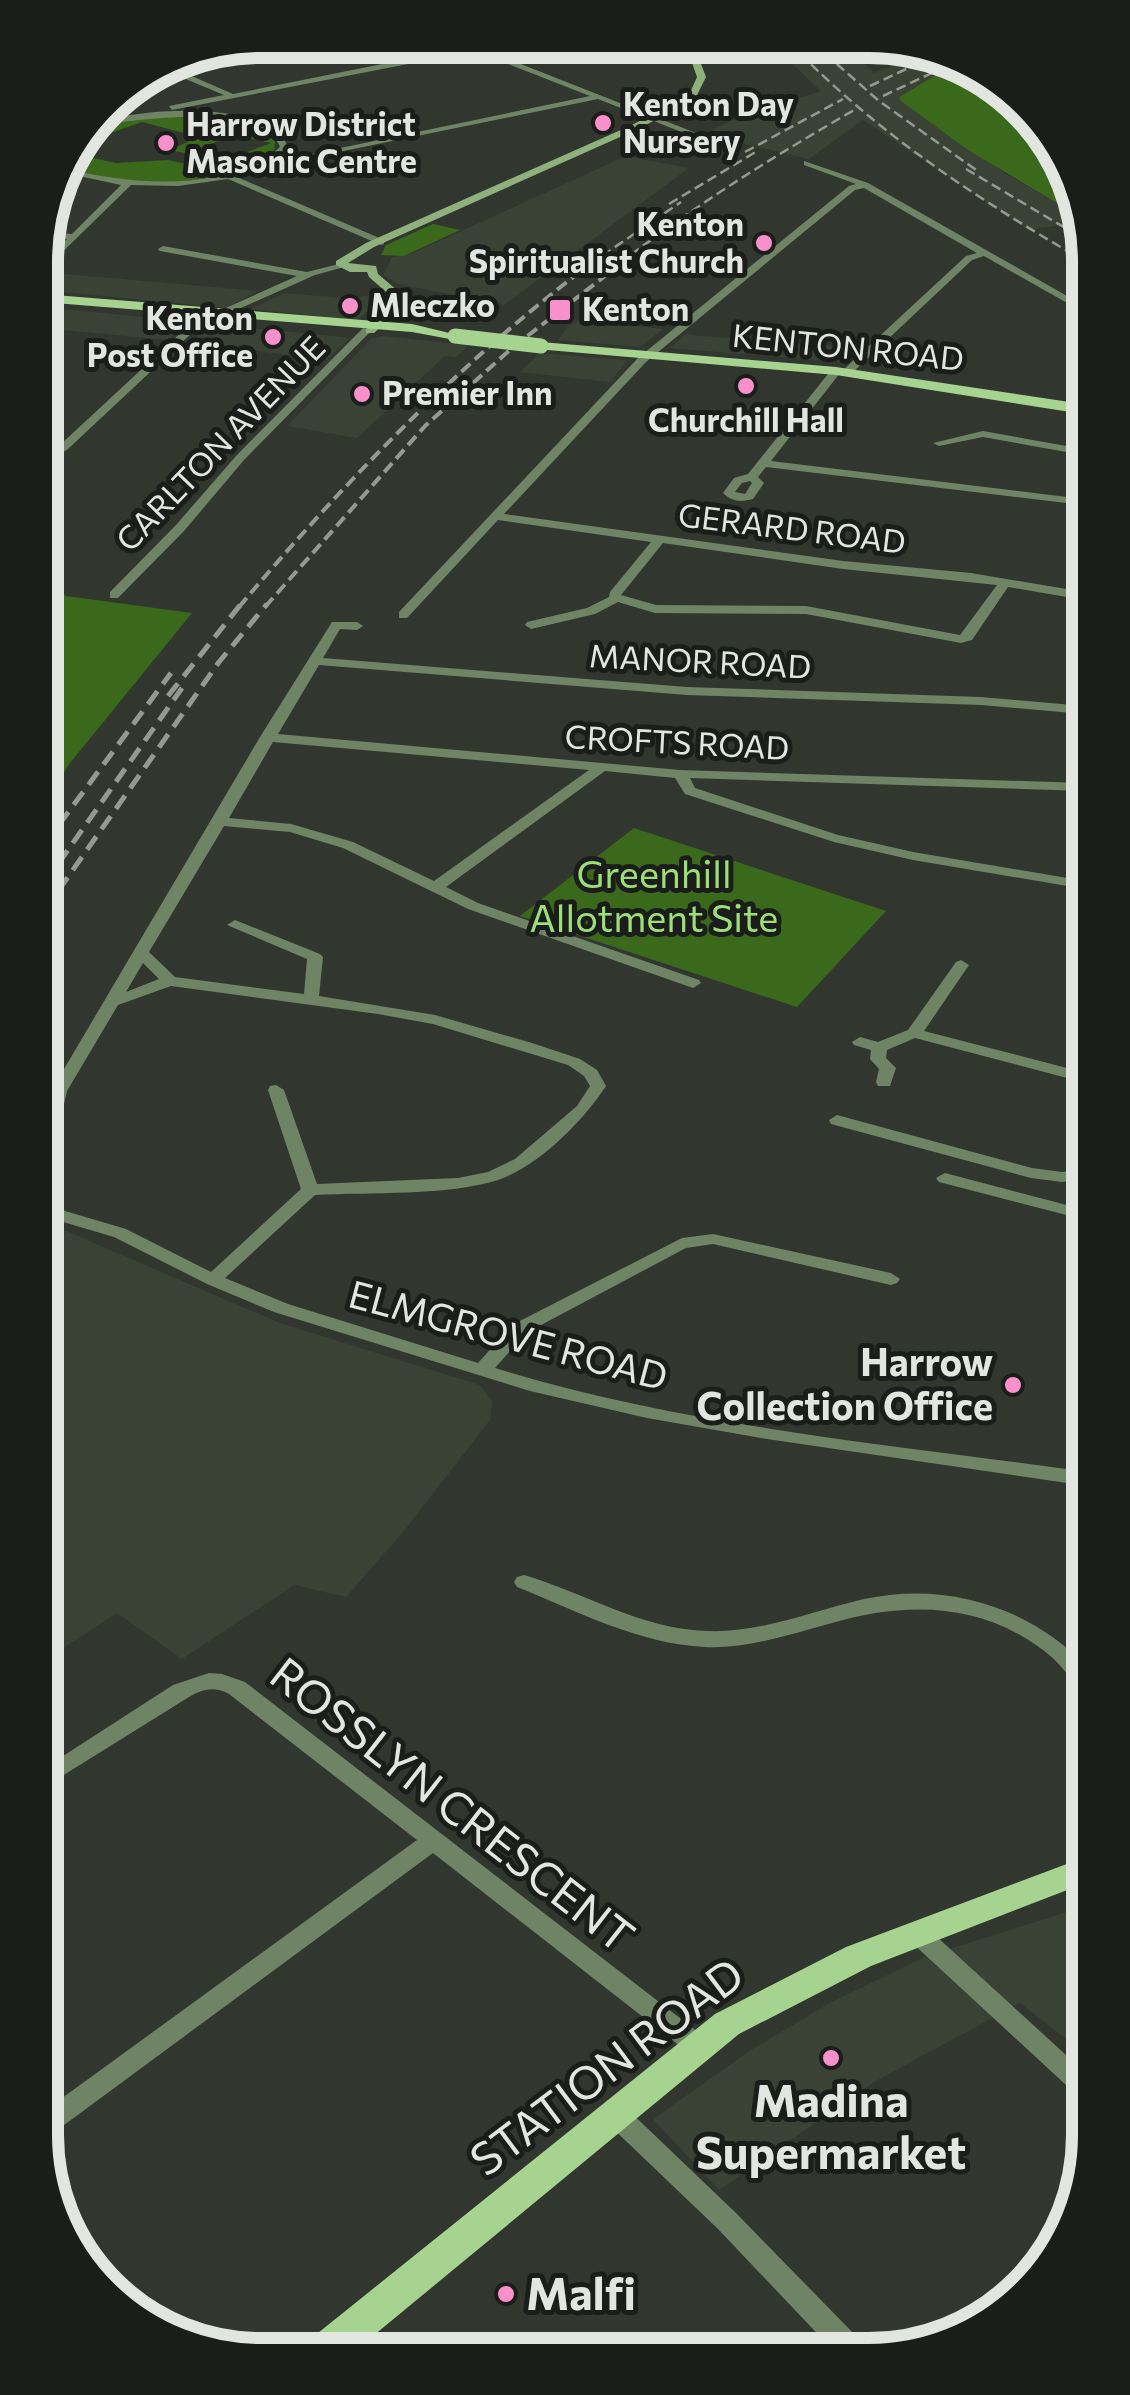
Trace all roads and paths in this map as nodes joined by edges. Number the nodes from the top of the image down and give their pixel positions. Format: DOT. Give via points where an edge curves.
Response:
graph roads {
  1 [pos="425,58"];
  2 [pos="502,58"];
  3 [pos="697,58"];
  4 [pos="181,74"];
  5 [pos="232,96"];
  6 [pos="600,96"];
  7 [pos="151,116"];
  8 [pos="114,120"];
  9 [pos="650,120"];
  10 [pos="692,134"];
  11 [pos="807,163"];
  12 [pos="260,166"];
  13 [pos="77,173"];
  14 [pos="227,176"];
  15 [pos="128,183"];
  16 [pos="864,185"];
  17 [pos="59,236"];
  18 [pos="75,237"];
  19 [pos="377,241"];
  20 [pos="163,250"];
  21 [pos="58,253"];
  22 [pos="982,254"];
  23 [pos="372,263"];
  24 [pos="350,264"];
  25 [pos="308,275"];
  26 [pos="58,301"];
  27 [pos="1072,303"];
  28 [pos="153,308"];
  29 [pos="394,309"];
  30 [pos="223,313"];
  31 [pos="205,316"];
  32 [pos="367,328"];
  33 [pos="419,330"];
  34 [pos="648,354"];
  35 [pos="842,372"];
  36 [pos="1072,407"];
  37 [pos="938,444"];
  38 [pos="1072,450"];
  39 [pos="58,451"];
  40 [pos="762,463"];
  41 [pos="752,477"];
  42 [pos="1072,501"];
  43 [pos="493,516"];
  44 [pos="659,540"];
  45 [pos="1005,582"];
  46 [pos="1072,594"];
  47 [pos="114,595"];
  48 [pos="616,598"];
  49 [pos="403,615"];
  50 [pos="531,625"];
  51 [pos="357,626"];
  52 [pos="314,661"];
  53 [pos="1072,709"];
  54 [pos="268,737"];
  55 [pos="601,768"];
  56 [pos="680,774"];
  57 [pos="1072,786"];
  58 [pos="218,822"];
  59 [pos="1072,883"];
  60 [pos="435,888"];
  61 [pos="235,925"];
  62 [pos="140,952"];
  63 [pos="960,965"];
  64 [pos="170,981"];
  65 [pos="692,982"];
  66 [pos="311,999"];
  67 [pos="109,1002"];
  68 [pos="914,1033"];
  69 [pos="860,1042"];
  70 [pos="879,1048"];
  71 [pos="1072,1074"];
  72 [pos="884,1082"];
  73 [pos="276,1090"];
  74 [pos="58,1095"];
  75 [pos="837,1120"];
  76 [pos="1072,1175"];
  77 [pos="945,1178"];
  78 [pos="310,1190"];
  79 [pos="1072,1211"];
  80 [pos="58,1214"];
  81 [pos="891,1279"];
  82 [pos="212,1280"];
  83 [pos="482,1370"];
  84 [pos="1072,1477"];
  85 [pos="524,1582"];
  86 [pos="1072,1666"];
  87 [pos="58,1770"];
  88 [pos="434,1840"];
  89 [pos="1072,1875"];
  90 [pos="917,1934"];
  91 [pos="698,2046"];
  92 [pos="1072,2075"];
  93 [pos="614,2113"];
  94 [pos="58,2116"];
  95 [pos="352,2338"];
  96 [pos="839,2338"];
  1 -- 5 [label="street"];
  2 -- 6 [label="street"];
  3 -- 9 [label="street" via="703,72 698,91"];
  4 -- 5 [label="street"];
  5 -- 7 [label="street"];
  6 -- 9 [label="street"];
  6 -- 12 [label="street"];
  7 -- 8 [label="street"];
  7 -- 12 [label="street" via="209,116 272,131 284,148"];
  9 -- 10 [label="street"];
  9 -- 19 [label="street"];
  11 -- 16 [label="street"];
  12 -- 14 [label="street"];
  13 -- 15 [label="street"];
  14 -- 15 [label="street"];
  14 -- 19 [label="street"];
  15 -- 18 [label="street"];
  16 -- 22 [label="street"];
  16 -- 34 [label="street" via="852,188"];
  17 -- 18 [label="street"];
  18 -- 21 [label="street"];
  19 -- 23 [label="street"];
  19 -- 24 [label="street"];
  20 -- 25 [label="street"];
  22 -- 27 [label="street"];
  22 -- 35 [label="street" via="969,258"];
  23 -- 24 [label="street"];
  23 -- 29 [label="street" via="372,274 398,292"];
  24 -- 25 [label="street"];
  24 -- 32 [label="street" via="387,294"];
  25 -- 30 [label="street"];
  26 -- 28 [label="main road, KENTON ROAD"];
  28 -- 30 [label="main road, KENTON ROAD"];
  28 -- 31 [label="main road, KENTON ROAD"];
  29 -- 32 [label="street"];
  29 -- 33 [label="street"];
  30 -- 32 [label="main road, KENTON ROAD"];
  31 -- 32 [label="main road, KENTON ROAD"];
  31 -- 39 [label="street"];
  32 -- 33 [label="main road, KENTON ROAD"];
  32 -- 47 [label="street, CARLTON AVENUE"];
  33 -- 34 [label="main road, KENTON ROAD, bridge"];
  34 -- 35 [label="main road, KENTON ROAD"];
  34 -- 43 [label="street"];
  35 -- 36 [label="main road, KENTON ROAD"];
  35 -- 40 [label="street"];
  37 -- 38 [label="street" via="983,434"];
  40 -- 41 [label="street"];
  40 -- 42 [label="street"];
  43 -- 44 [label="street, GERARD ROAD"];
  43 -- 49 [label="street"];
  44 -- 45 [label="street, GERARD ROAD"];
  44 -- 48 [label="street"];
  45 -- 46 [label="street, GERARD ROAD"];
  45 -- 48 [label="street" via="961,639 806,610 655,608"];
  48 -- 50 [label="street"];
  51 -- 52 [label="street" via="336,625"];
  52 -- 53 [label="street, MANOR ROAD" via="687,691"];
  52 -- 54 [label="street"];
  54 -- 55 [label="street, CROFTS ROAD"];
  54 -- 58 [label="street"];
  55 -- 56 [label="street, CROFTS ROAD"];
  55 -- 60 [label="street"];
  56 -- 57 [label="street, CROFTS ROAD"];
  56 -- 59 [label="street" via="690,791 834,838"];
  58 -- 60 [label="street" via="291,828 348,845"];
  58 -- 62 [label="street"];
  60 -- 65 [label="street"];
  61 -- 66 [label="street" via="315,957"];
  62 -- 64 [label="street"];
  62 -- 67 [label="street"];
  63 -- 68 [label="street"];
  64 -- 66 [label="street"];
  64 -- 67 [label="street"];
  66 -- 78 [label="street" via="435,1020 526,1046 574,1062 598,1086 583,1109 533,1152 493,1176"];
  67 -- 74 [label="street, ELMGROVE ROAD"];
  68 -- 70 [label="street"];
  68 -- 71 [label="street"];
  69 -- 70 [label="street"];
  70 -- 72 [label="street" via="878,1059 888,1068"];
  73 -- 78 [label="street"];
  75 -- 76 [label="street" via="1031,1172"];
  77 -- 79 [label="street"];
  78 -- 82 [label="street"];
  80 -- 82 [label="street, ELMGROVE ROAD" via="120,1233"];
  81 -- 83 [label="street" via="713,1238 682,1243 519,1328"];
  82 -- 83 [label="street, ELMGROVE ROAD"];
  83 -- 84 [label="street, ELMGROVE ROAD" via="647,1412"];
  85 -- 86 [label="street" via="658,1630 705,1639 758,1636 868,1605 944,1600 996,1615 1051,1645"];
  87 -- 88 [label="street, ROSSLYN CRESCENT" via="181,1691 220,1678"];
  88 -- 91 [label="street, ROSSLYN CRESCENT"];
  88 -- 94 [label="street"];
  89 -- 90 [label="main road, STATION ROAD"];
  90 -- 91 [label="main road, STATION ROAD" via="760,2004"];
  90 -- 92 [label="street"];
  91 -- 93 [label="main road, STATION ROAD"];
  93 -- 95 [label="main road, STATION ROAD"];
  93 -- 96 [label="street"];
}
